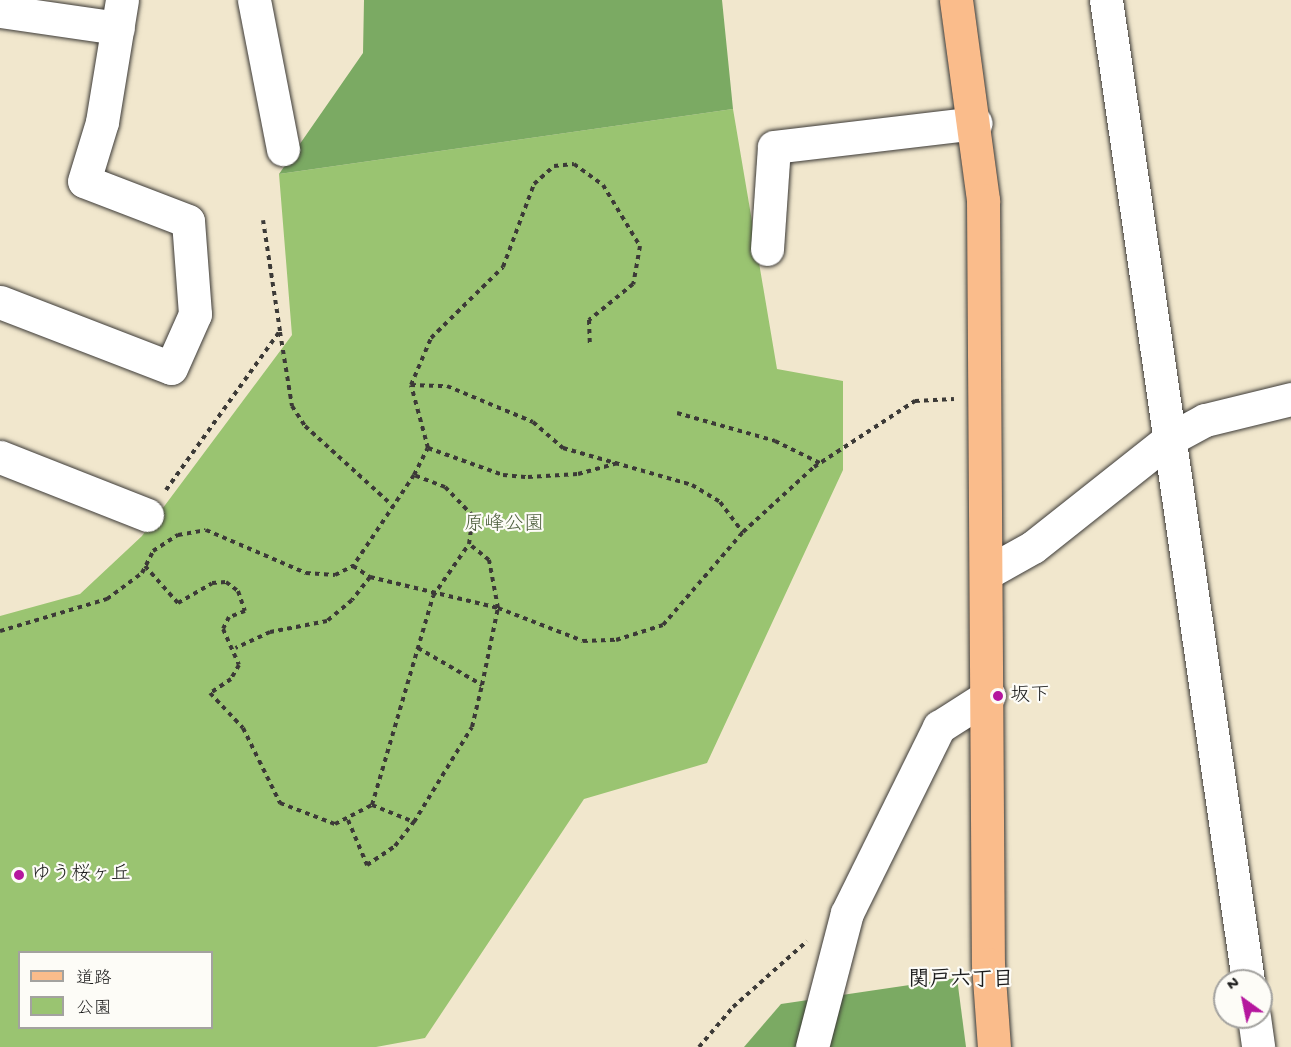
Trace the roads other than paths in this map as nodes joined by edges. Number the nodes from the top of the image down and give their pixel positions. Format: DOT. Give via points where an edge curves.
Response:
graph roads {
  1 [pos="254,0"];
  2 [pos="956,0"];
  3 [pos="1106,0"];
  4 [pos="0,11"];
  5 [pos="120,14"];
  6 [pos="976,123"];
  7 [pos="283,149"];
  8 [pos="767,249"];
  9 [pos="0,302"];
  10 [pos="1291,399"];
  11 [pos="1168,440"];
  12 [pos="0,457"];
  13 [pos="147,515"];
  14 [pos="990,571"];
  15 [pos="989,695"];
  16 [pos="1246,969"];
  17 [pos="1256,1029"];
  18 [pos="812,1047"];
  19 [pos="994,1047"];
  20 [pos="1258,1047"];
  1 -- 7 [label="street"];
  2 -- 6 [label="main road"];
  3 -- 11 [label="street"];
  4 -- 5 [label="street"];
  5 -- 9 [label="street" via="102,122 84,181 188,221 195,314 171,368"];
  6 -- 8 [label="street" via="774,147"];
  6 -- 14 [label="main road" via="983,200"];
  10 -- 11 [label="street" via="1205,420"];
  11 -- 14 [label="street" via="1034,547"];
  11 -- 16 [label="street"];
  12 -- 13 [label="street"];
  14 -- 15 [label="main road"];
  15 -- 18 [label="street" via="939,727 847,913"];
  15 -- 19 [label="main road" via="988,964"];
  17 -- 20 [label="street"];
}
